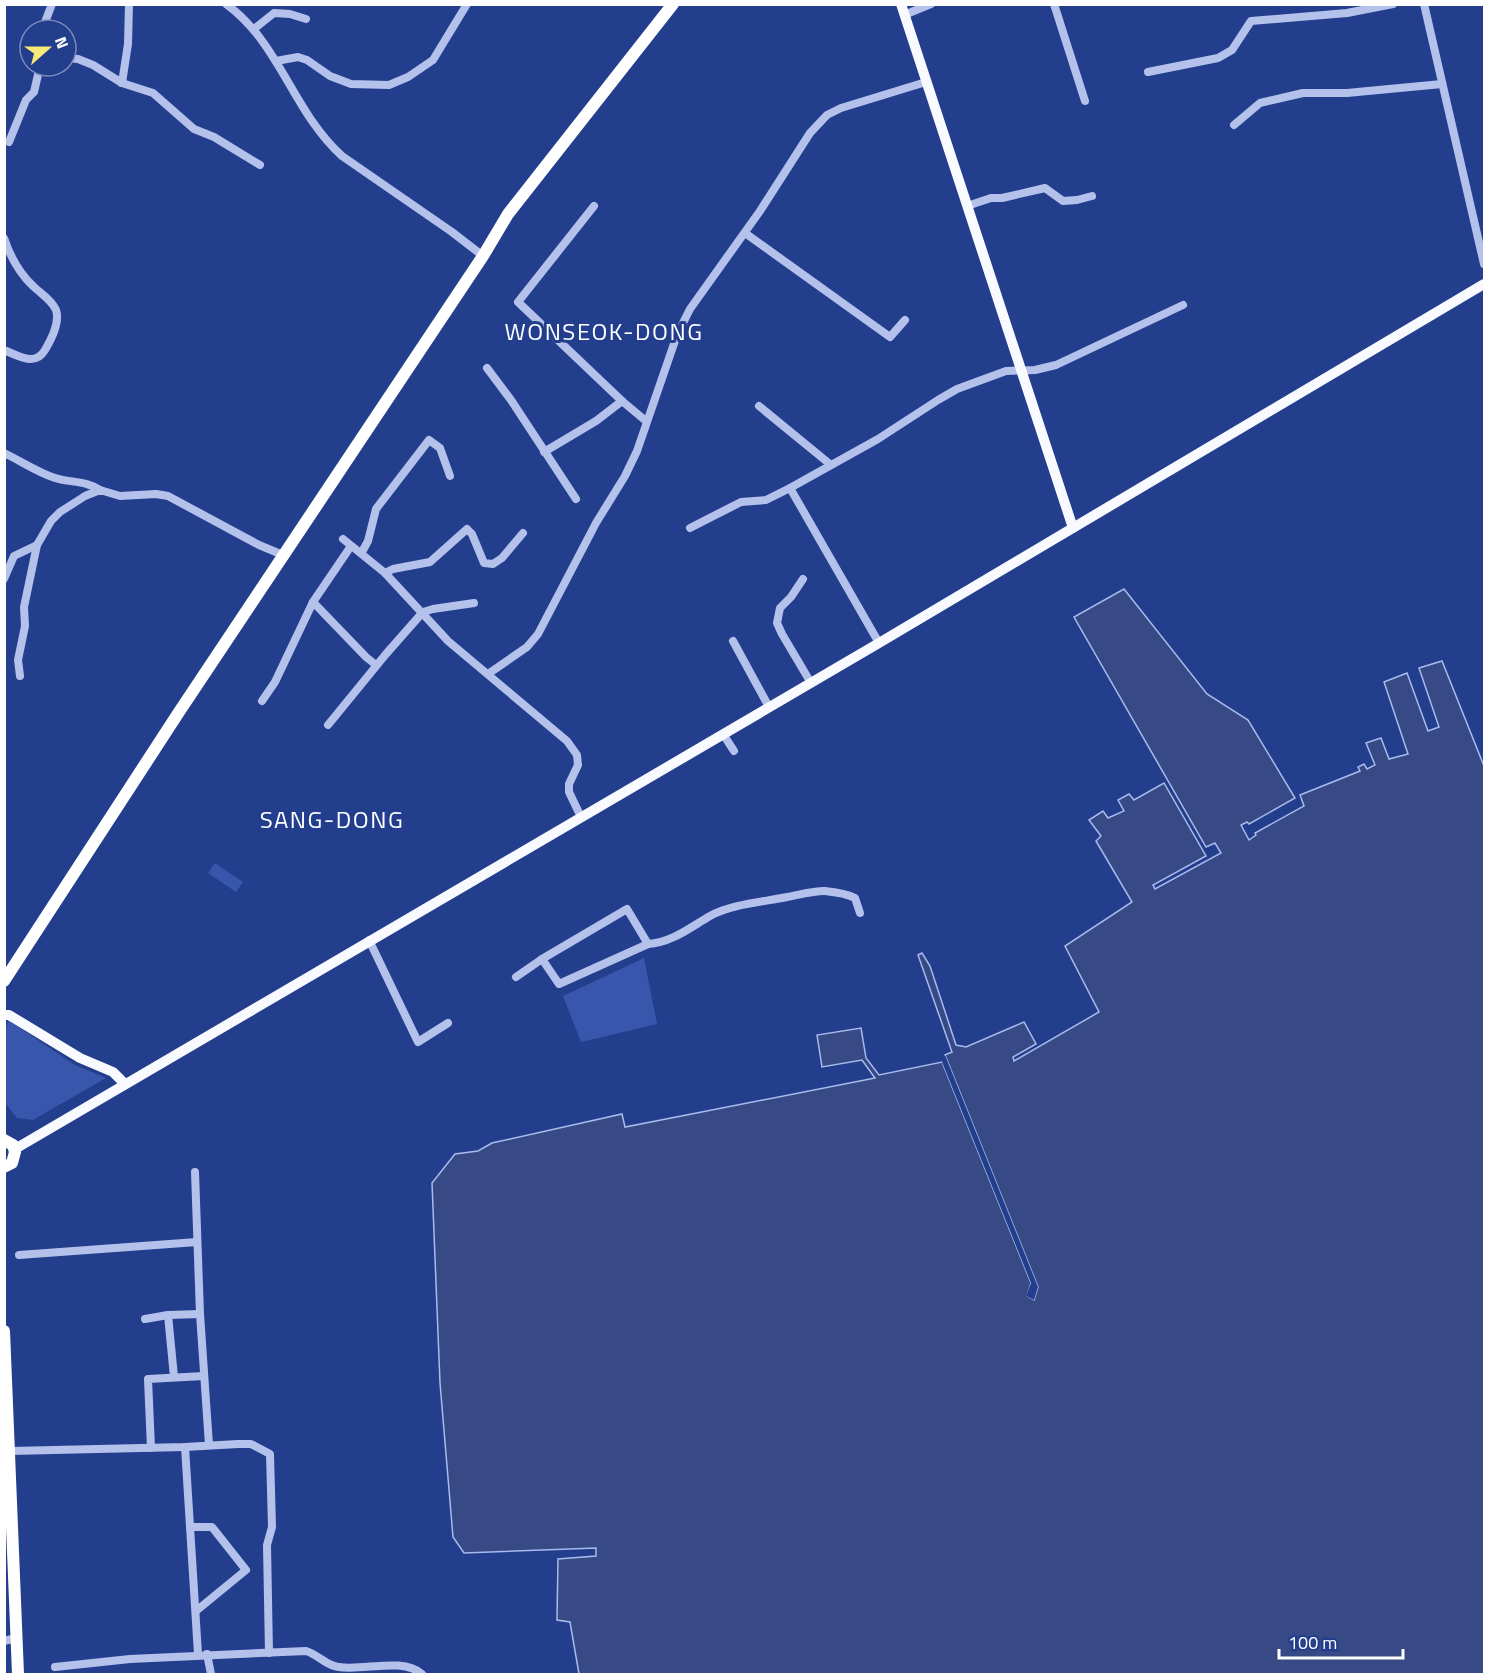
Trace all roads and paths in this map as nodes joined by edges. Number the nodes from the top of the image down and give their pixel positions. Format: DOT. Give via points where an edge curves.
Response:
graph roads {
  1 [pos="129,4"];
  2 [pos="226,4"];
  3 [pos="467,4"];
  4 [pos="673,4"];
  5 [pos="932,4"];
  6 [pos="1054,4"];
  7 [pos="1393,4"];
  8 [pos="1425,4"];
  9 [pos="902,10"];
  10 [pos="306,19"];
  11 [pos="254,29"];
  12 [pos="78,59"];
  13 [pos="276,61"];
  14 [pos="1148,72"];
  15 [pos="37,78"];
  16 [pos="926,82"];
  17 [pos="122,83"];
  18 [pos="1442,84"];
  19 [pos="1085,101"];
  20 [pos="1234,125"];
  21 [pos="9,142"];
  22 [pos="260,165"];
  23 [pos="1092,196"];
  24 [pos="594,206"];
  25 [pos="967,206"];
  26 [pos="745,232"];
  27 [pos="4,238"];
  28 [pos="483,256"];
  29 [pos="1485,264"];
  30 [pos="1485,284"];
  31 [pos="1183,305"];
  32 [pos="905,320"];
  33 [pos="4,350"];
  34 [pos="487,368"];
  35 [pos="1020,370"];
  36 [pos="622,401"];
  37 [pos="759,406"];
  38 [pos="646,421"];
  39 [pos="544,452"];
  40 [pos="4,453"];
  41 [pos="831,465"];
  42 [pos="450,476"];
  43 [pos="790,488"];
  44 [pos="100,490"];
  45 [pos="576,500"];
  46 [pos="690,528"];
  47 [pos="1074,528"];
  48 [pos="523,533"];
  49 [pos="343,539"];
  50 [pos="37,545"];
  51 [pos="351,546"];
  52 [pos="362,552"];
  53 [pos="283,555"];
  54 [pos="385,573"];
  55 [pos="4,579"];
  56 [pos="803,579"];
  57 [pos="313,602"];
  58 [pos="474,603"];
  59 [pos="423,612"];
  60 [pos="733,641"];
  61 [pos="879,643"];
  62 [pos="376,665"];
  63 [pos="488,674"];
  64 [pos="20,676"];
  65 [pos="811,683"];
  66 [pos="262,701"];
  67 [pos="769,707"];
  68 [pos="328,725"];
  69 [pos="723,734"];
  70 [pos="734,751"];
  71 [pos="581,817"];
  72 [pos="860,913"];
  73 [pos="369,940"];
  74 [pos="648,944"];
  75 [pos="542,959"];
  76 [pos="516,977"];
  77 [pos="4,981"];
  78 [pos="4,1015"];
  79 [pos="448,1023"];
  80 [pos="124,1083"];
  81 [pos="4,1140"];
  82 [pos="15,1149"];
  83 [pos="4,1167"];
  84 [pos="195,1172"];
  85 [pos="197,1242"];
  86 [pos="19,1255"];
  87 [pos="200,1314"];
  88 [pos="168,1315"];
  89 [pos="145,1319"];
  90 [pos="4,1331"];
  91 [pos="204,1376"];
  92 [pos="174,1377"];
  93 [pos="208,1445"];
  94 [pos="185,1447"];
  95 [pos="151,1448"];
  96 [pos="7,1451"];
  97 [pos="190,1527"];
  98 [pos="196,1611"];
  99 [pos="10,1640"];
  100 [pos="269,1653"];
  101 [pos="202,1654"];
  102 [pos="55,1667"];
  103 [pos="18,1674"];
  104 [pos="211,1674"];
  105 [pos="422,1674"];
  1 -- 17 [label="street"];
  2 -- 11 [label="street"];
  3 -- 13 [label="street" via="433,60 389,84 351,84 298,57"];
  4 -- 28 [label="highway" via="508,214"];
  5 -- 9 [label="street"];
  6 -- 19 [label="street"];
  7 -- 14 [label="street" via="1347,13 1251,21 1232,50 1218,58"];
  8 -- 18 [label="street"];
  9 -- 16 [label="main road"];
  10 -- 11 [label="street" via="274,14"];
  11 -- 13 [label="street"];
  12 -- 17 [label="street"];
  13 -- 28 [label="street" via="329,145"];
  15 -- 21 [label="street"];
  16 -- 25 [label="main road"];
  16 -- 26 [label="street" via="827,115 810,133"];
  17 -- 22 [label="street" via="153,93 194,129"];
  18 -- 20 [label="street" via="1302,93 1260,103"];
  18 -- 29 [label="street"];
  23 -- 25 [label="street" via="1062,201 1045,188"];
  24 -- 36 [label="street" via="518,302"];
  25 -- 35 [label="main road"];
  26 -- 32 [label="street" via="890,337"];
  26 -- 38 [label="street" via="690,309"];
  27 -- 33 [label="street" via="19,269 53,304 57,314 49,344 38,358 25,359"];
  28 -- 53 [label="highway"];
  30 -- 47 [label="main road"];
  31 -- 35 [label="street" via="1056,365"];
  34 -- 39 [label="street"];
  35 -- 41 [label="street" via="1006,371 957,389"];
  35 -- 47 [label="main road"];
  36 -- 38 [label="street"];
  36 -- 39 [label="street"];
  37 -- 41 [label="street"];
  38 -- 63 [label="street" via="625,476 538,634 527,647"];
  39 -- 45 [label="street"];
  40 -- 44 [label="street" via="40,472"];
  41 -- 43 [label="street"];
  42 -- 52 [label="street" via="440,448 429,440 376,509"];
  43 -- 46 [label="street" via="766,500 741,502"];
  43 -- 61 [label="street"];
  44 -- 50 [label="street" via="60,512"];
  44 -- 53 [label="street" via="120,496 168,496"];
  47 -- 61 [label="main road"];
  48 -- 54 [label="street" via="493,564 484,562 467,529 430,562"];
  49 -- 51 [label="street"];
  50 -- 55 [label="street" via="14,556"];
  50 -- 64 [label="street" via="24,607"];
  51 -- 52 [label="street"];
  51 -- 57 [label="street"];
  52 -- 54 [label="street"];
  53 -- 77 [label="highway"];
  54 -- 59 [label="street"];
  56 -- 65 [label="street" via="780,608 777,623"];
  57 -- 62 [label="street"];
  57 -- 66 [label="street"];
  58 -- 59 [label="street"];
  59 -- 62 [label="street"];
  59 -- 63 [label="street" via="448,641"];
  60 -- 67 [label="street"];
  61 -- 65 [label="main road"];
  62 -- 68 [label="street"];
  63 -- 71 [label="street" via="567,741 577,755 578,765 569,792"];
  65 -- 67 [label="main road"];
  67 -- 69 [label="main road"];
  69 -- 70 [label="street"];
  69 -- 71 [label="main road"];
  71 -- 73 [label="main road"];
  72 -- 74 [label="street" via="855,898 822,891 732,909 658,944"];
  73 -- 79 [label="street" via="418,1042"];
  73 -- 80 [label="main road"];
  74 -- 75 [label="street" via="559,984"];
  74 -- 75 [label="street" via="627,909"];
  75 -- 76 [label="street"];
  78 -- 80 [label="main road" via="113,1072"];
  80 -- 82 [label="main road"];
  81 -- 82 [label="highway"];
  82 -- 83 [label="highway" via="14,1160"];
  84 -- 85 [label="street"];
  85 -- 86 [label="street"];
  85 -- 87 [label="street"];
  87 -- 88 [label="street"];
  87 -- 91 [label="street"];
  88 -- 89 [label="street"];
  88 -- 92 [label="street"];
  90 -- 96 [label="highway"];
  91 -- 92 [label="street"];
  91 -- 93 [label="street"];
  92 -- 95 [label="street" via="148,1379"];
  93 -- 94 [label="street"];
  93 -- 100 [label="street" via="251,1444 270,1454"];
  94 -- 95 [label="street"];
  94 -- 97 [label="street"];
  95 -- 96 [label="street"];
  96 -- 99 [label="highway"];
  97 -- 98 [label="street"];
  97 -- 98 [label="street" via="212,1527 246,1570"];
  98 -- 101 [label="street"];
  99 -- 103 [label="highway"];
  100 -- 101 [label="street"];
  100 -- 105 [label="street" via="306,1651 339,1668 405,1666"];
  101 -- 102 [label="street"];
  101 -- 104 [label="street"];
}
